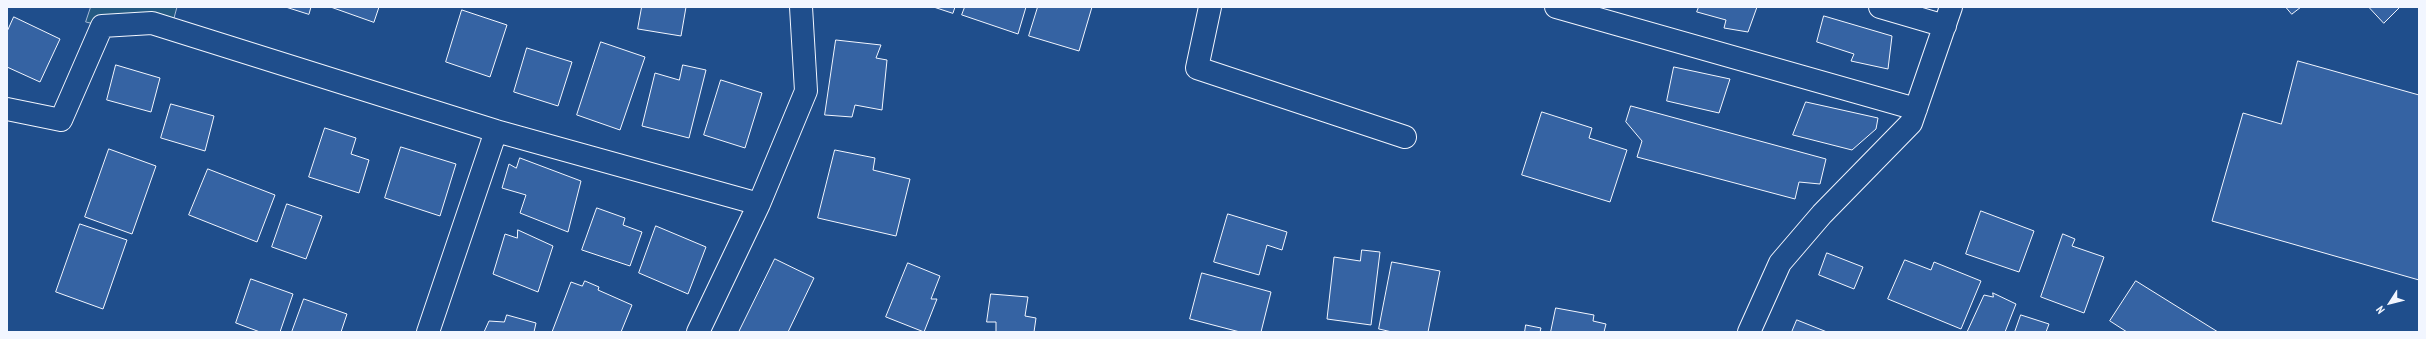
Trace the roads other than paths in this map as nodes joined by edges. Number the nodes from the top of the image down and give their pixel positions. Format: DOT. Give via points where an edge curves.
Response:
graph roads {
  1 [pos="801,7"];
  2 [pos="1210,7"];
  3 [pos="1556,7"];
  4 [pos="1880,7"];
  5 [pos="1948,17"];
  6 [pos="1916,108"];
  7 [pos="7,109"];
  8 [pos="496,131"];
  9 [pos="1405,137"];
  10 [pos="759,204"];
  11 [pos="428,332"];
  12 [pos="698,332"];
  13 [pos="1749,332"];
  1 -- 10 [label="street" via="806,91"];
  2 -- 9 [label="street" via="1197,68"];
  3 -- 6 [label="street"];
  4 -- 5 [label="street"];
  5 -- 6 [label="street"];
  6 -- 13 [label="street" via="1911,123 1822,214 1780,263"];
  7 -- 8 [label="street" via="61,120 102,26 152,23"];
  8 -- 10 [label="street"];
  8 -- 11 [label="street"];
  10 -- 12 [label="street"];
}
